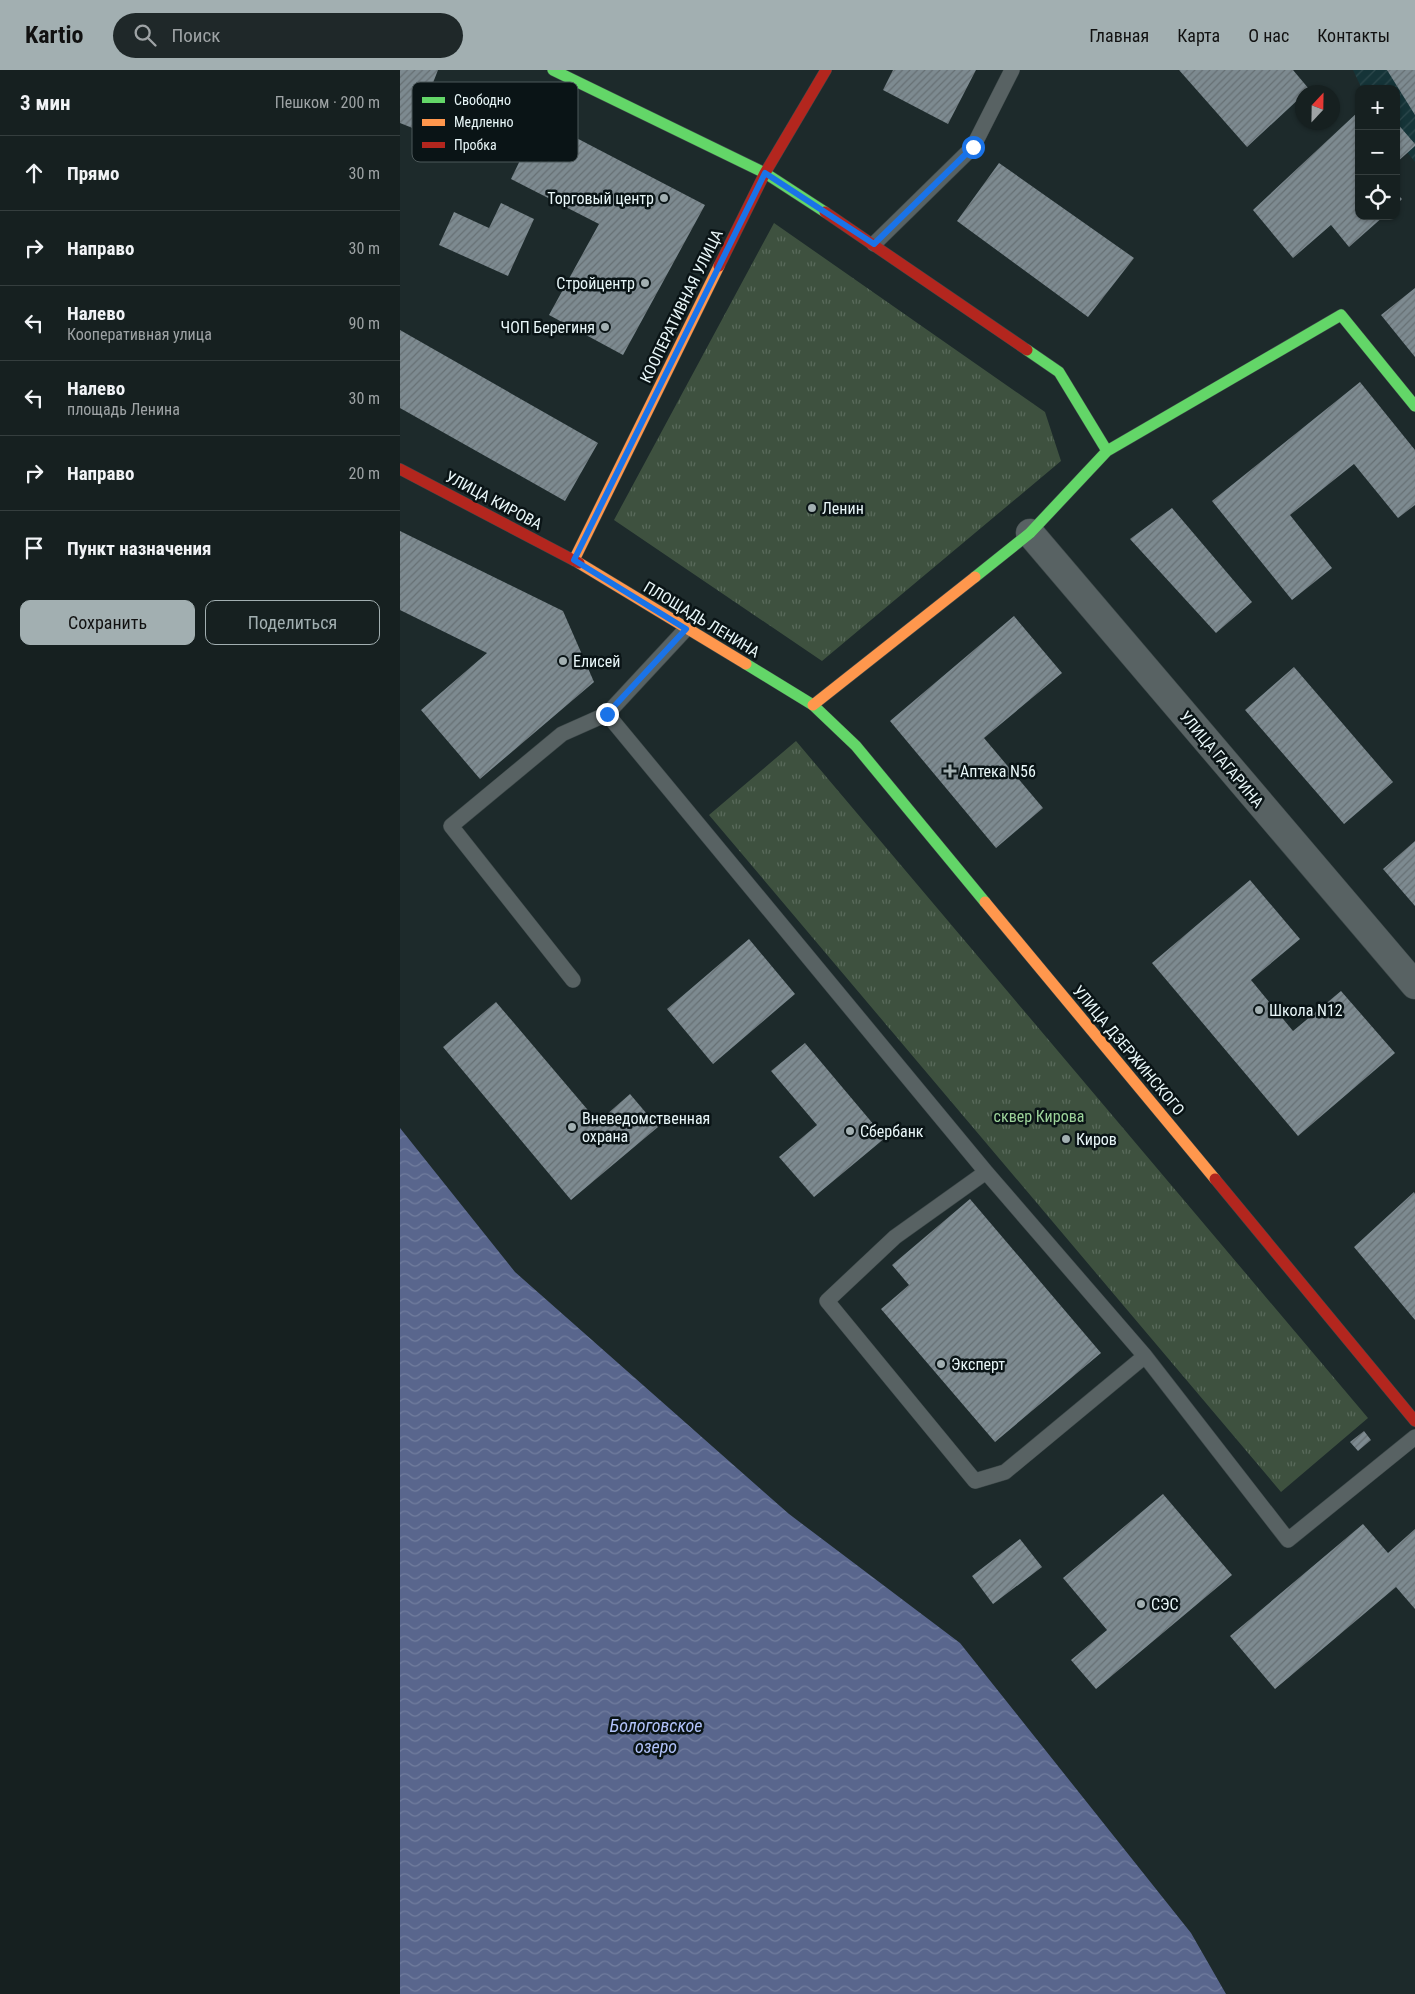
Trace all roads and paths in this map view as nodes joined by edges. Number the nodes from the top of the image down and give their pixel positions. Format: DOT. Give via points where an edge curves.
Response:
graph roads {
  1 [pos="553,70"];
  2 [pos="826,70"];
  3 [pos="1012,70"];
  4 [pos="578,82"];
  5 [pos="578,82"];
  6 [pos="765,173"];
  7 [pos="874,244"];
  8 [pos="1415,406"];
  9 [pos="1107,451"];
  10 [pos="400,469"];
  11 [pos="1030,533"];
  12 [pos="574,560"];
  13 [pos="686,629"];
  14 [pos="813,705"];
  15 [pos="607,714"];
  16 [pos="572,980"];
  17 [pos="1415,985"];
  18 [pos="986,1172"];
  19 [pos="1145,1356"];
  20 [pos="1415,1421"];
  21 [pos="1415,1437"];
  1 -- 5 [label="street"];
  2 -- 6 [label="street, КООПЕРАТИВНАЯ УЛИЦА"];
  3 -- 7 [label="lane" via="973,147"];
  4 -- 6 [label="street"];
  6 -- 7 [label="street"];
  6 -- 12 [label="street, КООПЕРАТИВНАЯ УЛИЦА"];
  7 -- 9 [label="street" via="1059,372"];
  8 -- 9 [label="street" via="1341,315"];
  9 -- 11 [label="street"];
  10 -- 12 [label="street, УЛИЦА КИРОВА"];
  11 -- 14 [label="street"];
  11 -- 17 [label="street, УЛИЦА ГАГАРИНА"];
  12 -- 13 [label="street, ПЛОЩАДЬ ЛЕНИНА"];
  13 -- 14 [label="street, ПЛОЩАДЬ ЛЕНИНА"];
  13 -- 15 [label="lane"];
  14 -- 20 [label="street, УЛИЦА ДЗЕРЖИНСКОГО" via="856,746"];
  15 -- 16 [label="lane" via="562,734 451,826"];
  15 -- 18 [label="lane"];
  18 -- 19 [label="lane"];
  18 -- 19 [label="lane" via="895,1237 827,1301 975,1481 1005,1472"];
  19 -- 21 [label="lane" via="1288,1540"];
}
